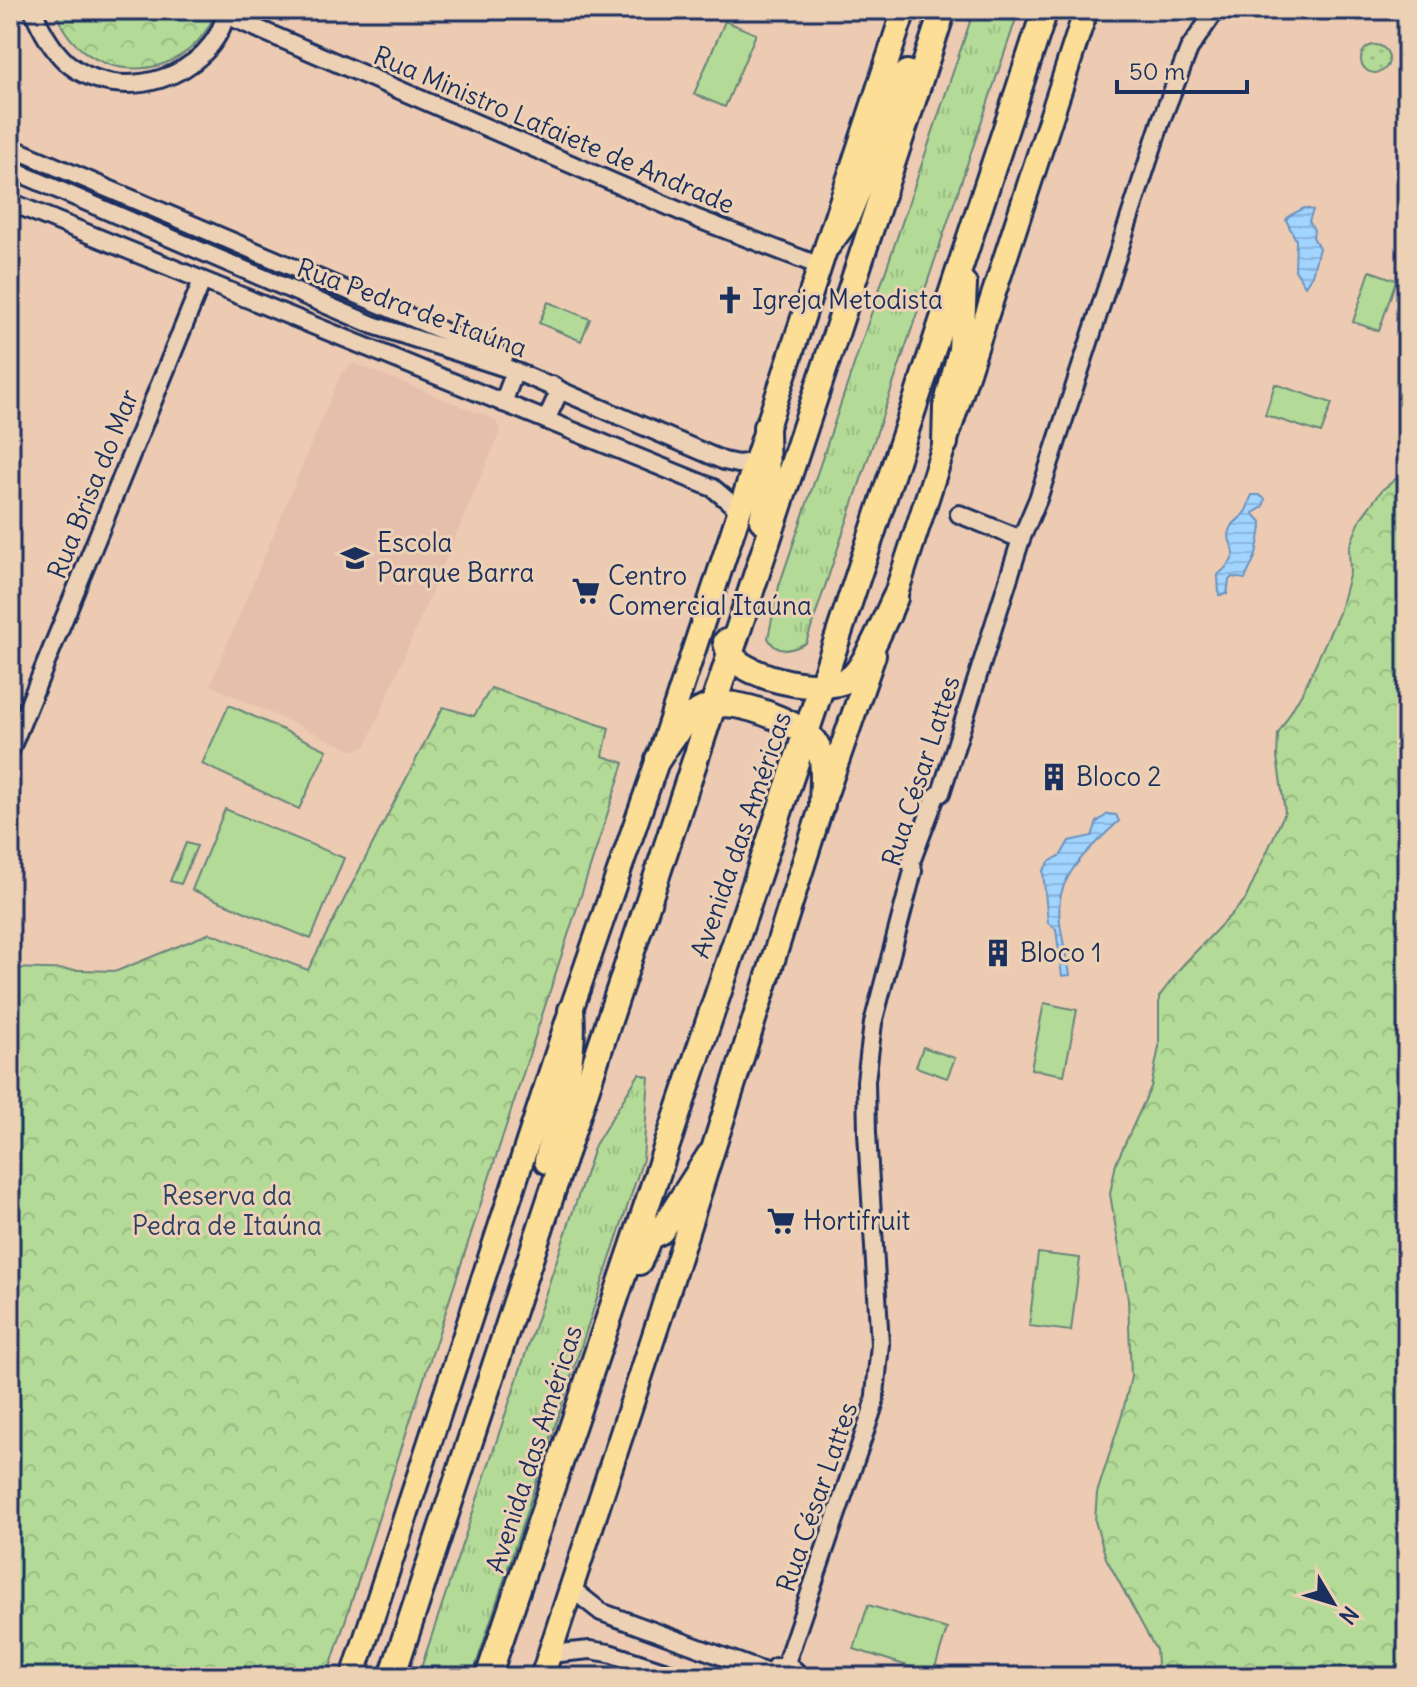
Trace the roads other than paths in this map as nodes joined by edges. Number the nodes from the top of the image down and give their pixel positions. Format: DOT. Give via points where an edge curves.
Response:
graph roads {
  1 [pos="33,10"];
  2 [pos="904,10"];
  3 [pos="941,10"];
  4 [pos="1045,10"];
  5 [pos="1086,10"];
  6 [pos="1216,10"];
  7 [pos="227,13"];
  8 [pos="10,147"];
  9 [pos="10,169"];
  10 [pos="10,202"];
  11 [pos="969,235"];
  12 [pos="824,256"];
  13 [pos="202,281"];
  14 [pos="515,371"];
  15 [pos="560,390"];
  16 [pos="503,403"];
  17 [pos="546,420"];
  18 [pos="766,427"];
  19 [pos="945,443"];
  20 [pos="754,462"];
  21 [pos="739,510"];
  22 [pos="959,514"];
  23 [pos="1021,539"];
  24 [pos="895,598"];
  25 [pos="730,655"];
  26 [pos="822,685"];
  27 [pos="714,705"];
  28 [pos="804,733"];
  29 [pos="10,751"];
  30 [pos="658,759"];
  31 [pos="822,805"];
  32 [pos="571,1010"];
  33 [pos="709,1156"];
  34 [pos="523,1276"];
  35 [pos="603,1331"];
  36 [pos="572,1589"];
  37 [pos="550,1654"];
  38 [pos="785,1666"];
  39 [pos="763,1674"];
  40 [pos="353,1677"];
  41 [pos="392,1677"];
  42 [pos="488,1677"];
  43 [pos="542,1677"];
  44 [pos="682,1677"];
  45 [pos="802,1677"];
  1 -- 7 [label="street" via="46,40 68,63 96,79 127,85 159,80 188,66 211,44"];
  2 -- 12 [label="main road"];
  3 -- 12 [label="highway" via="917,48 845,222"];
  3 -- 25 [label="highway"];
  4 -- 11 [label="highway, Avenida das Américas"];
  5 -- 19 [label="main road"];
  6 -- 23 [label="street, Rua César Lattes" via="1189,49 1162,118"];
  7 -- 12 [label="street, Rua Ministro Lafaiete de Andrade" via="698,219"];
  8 -- 15 [label="street" via="513,361"];
  9 -- 14 [label="street, Rua Pedra de Itaúna" via="373,325"];
  10 -- 13 [label="street, Rua Pedra de Itaúna"];
  11 -- 19 [label="highway" via="961,350 946,407"];
  11 -- 26 [label="highway, Avenida das Américas"];
  12 -- 18 [label="main road"];
  13 -- 16 [label="street, Rua Pedra de Itaúna"];
  13 -- 29 [label="street, Rua Brisa do Mar"];
  14 -- 15 [label="street, Rua Pedra de Itaúna"];
  14 -- 16 [label="street"];
  15 -- 17 [label="street"];
  15 -- 20 [label="street, Rua Pedra de Itaúna" via="724,461"];
  16 -- 17 [label="street, Rua Pedra de Itaúna"];
  17 -- 21 [label="street, Rua Pedra de Itaúna" via="713,488"];
  18 -- 20 [label="main road"];
  18 -- 25 [label="highway" via="764,514 724,637"];
  19 -- 24 [label="main road"];
  20 -- 21 [label="main road"];
  21 -- 30 [label="main road"];
  22 -- 23 [label="street"];
  23 -- 38 [label="street, Rua César Lattes" via="941,793 911,862 913,871 873,1023 866,1081 880,1344 874,1405"];
  24 -- 26 [label="highway" via="852,677"];
  24 -- 31 [label="main road"];
  25 -- 26 [label="highway" via="780,680"];
  25 -- 27 [label="highway"];
  26 -- 28 [label="highway, Avenida das Américas"];
  27 -- 28 [label="highway" via="748,707"];
  27 -- 30 [label="highway" via="687,718"];
  27 -- 34 [label="highway"];
  28 -- 31 [label="highway" via="822,757"];
  28 -- 35 [label="highway, Avenida das Américas"];
  30 -- 32 [label="main road"];
  31 -- 33 [label="main road"];
  32 -- 34 [label="highway" via="570,1059 525,1237"];
  32 -- 40 [label="main road"];
  33 -- 35 [label="highway" via="661,1231 649,1237 627,1296"];
  33 -- 36 [label="main road"];
  34 -- 41 [label="highway"];
  35 -- 42 [label="highway, Avenida das Américas"];
  36 -- 37 [label="main road"];
  36 -- 39 [label="street" via="601,1612"];
  37 -- 43 [label="main road"];
  37 -- 44 [label="street" via="609,1653"];
  38 -- 39 [label="street"];
  38 -- 45 [label="street"];
}
